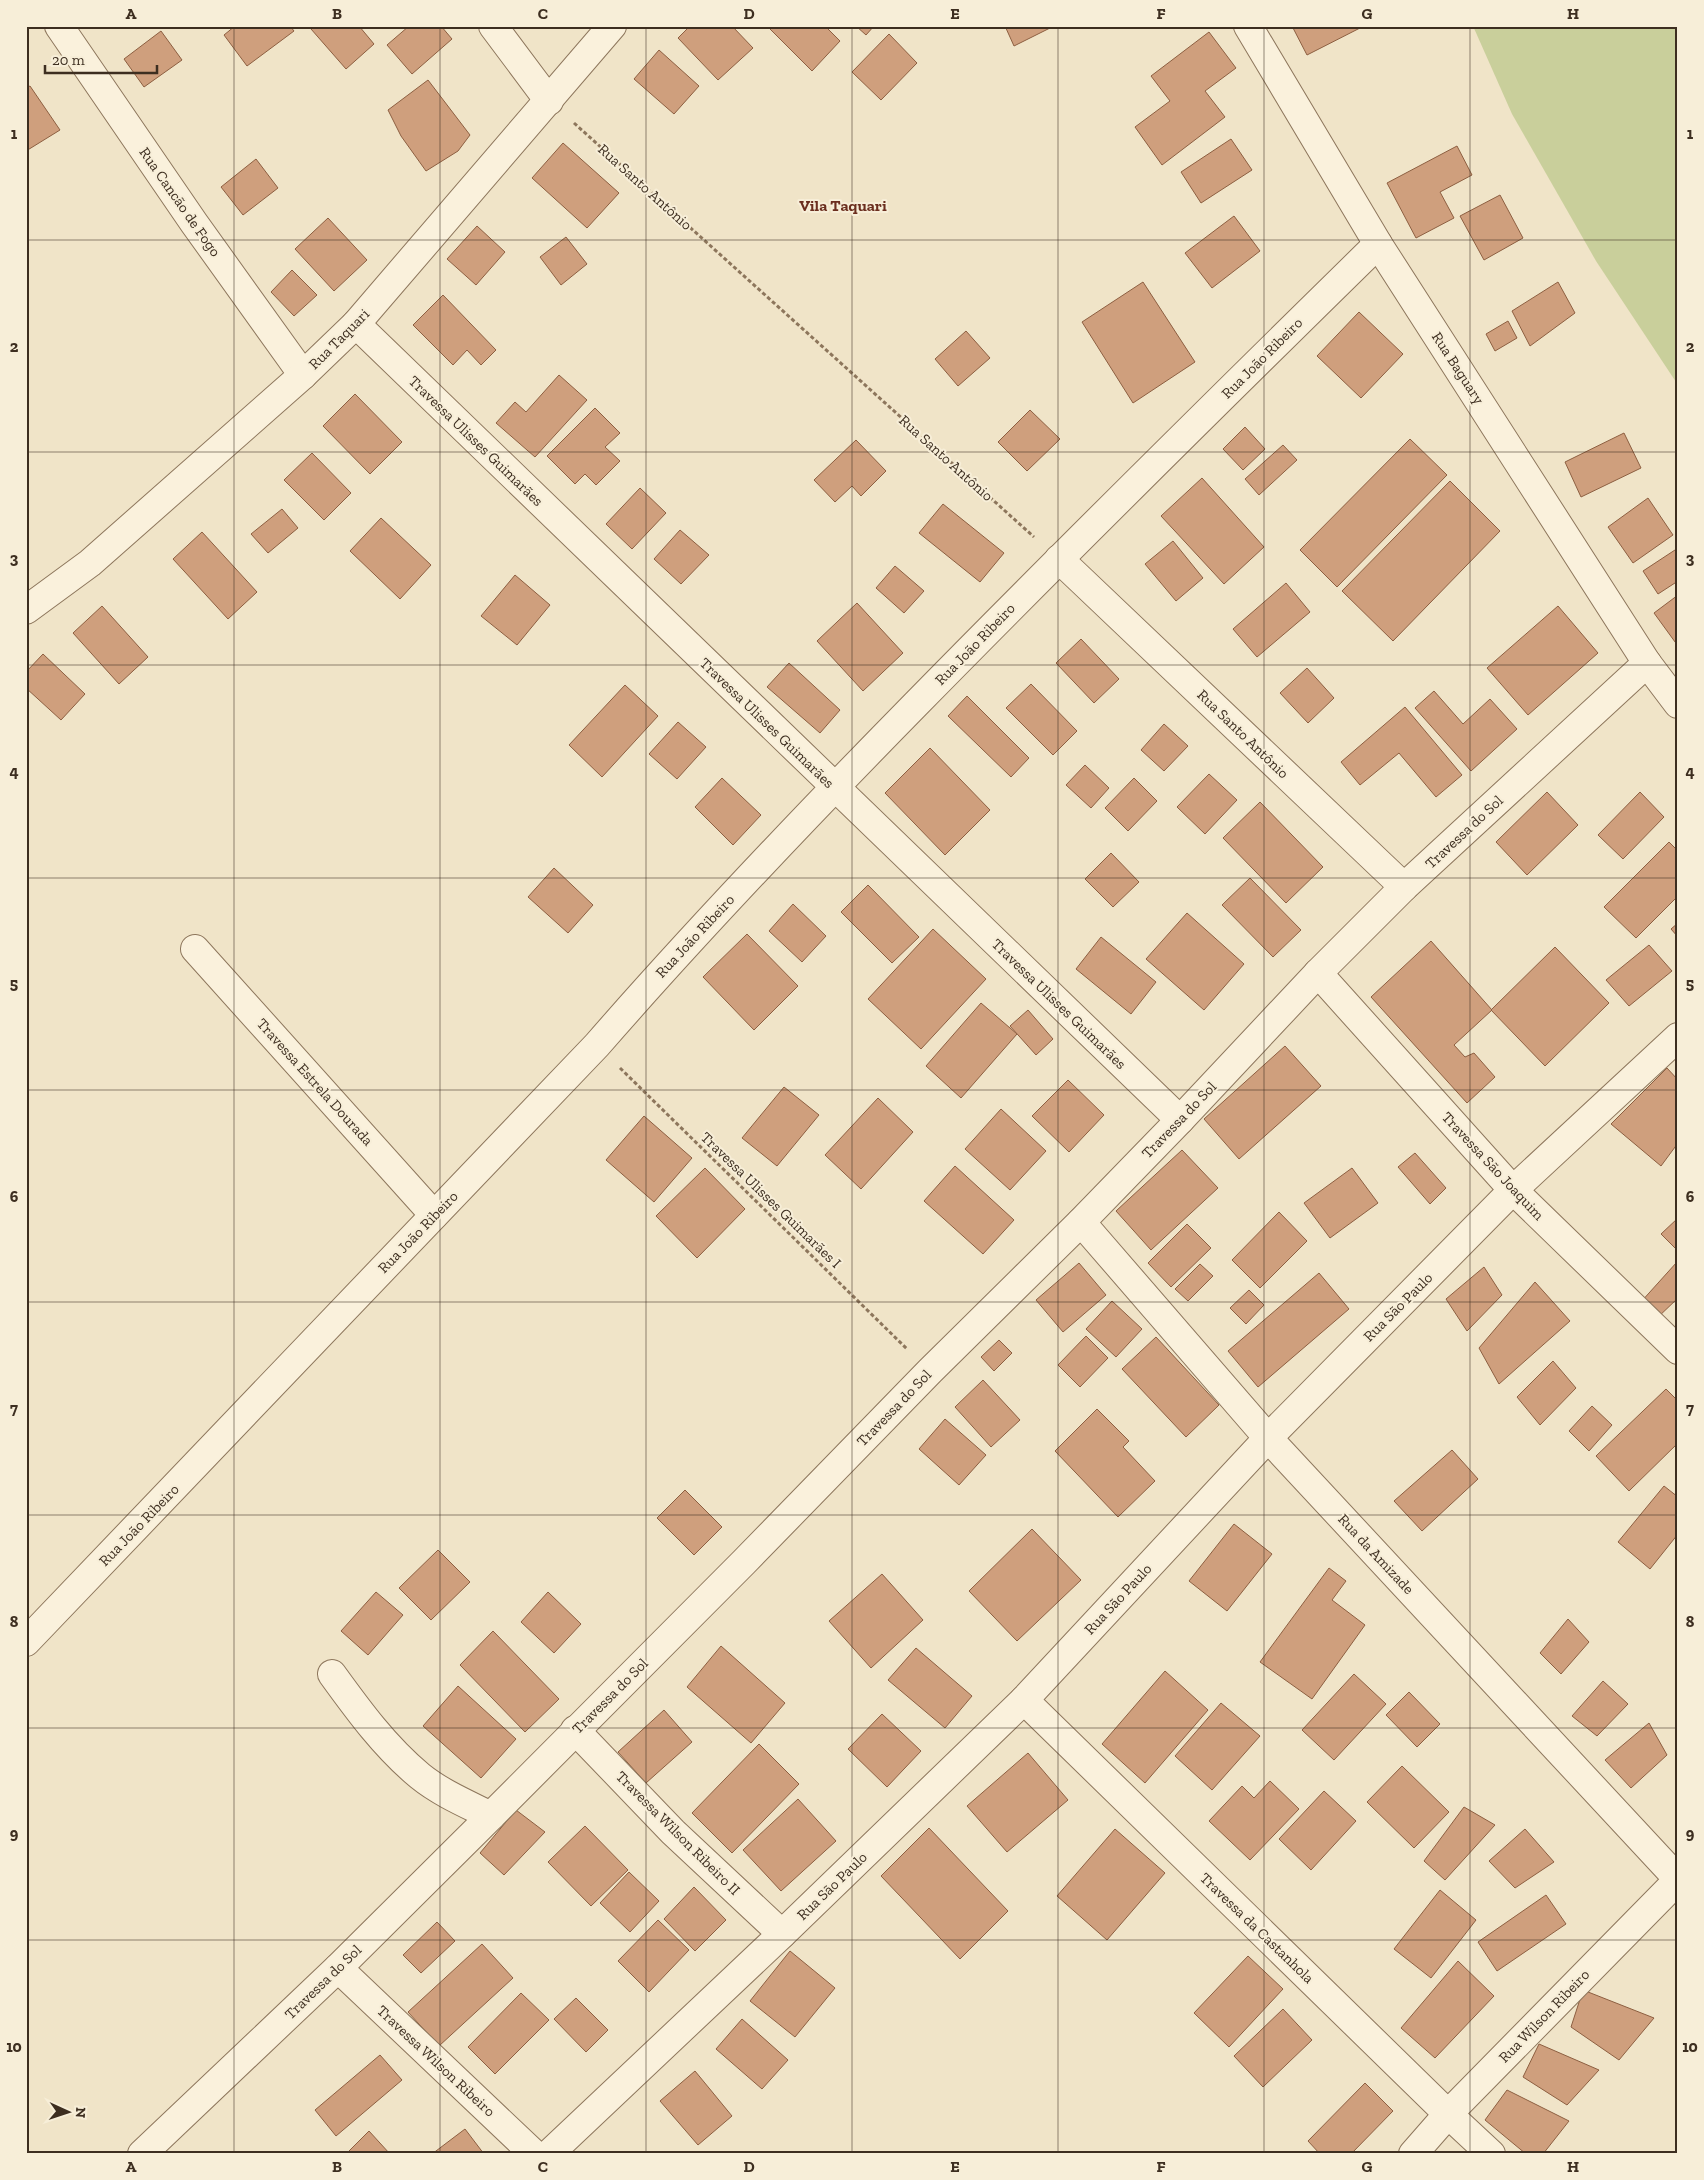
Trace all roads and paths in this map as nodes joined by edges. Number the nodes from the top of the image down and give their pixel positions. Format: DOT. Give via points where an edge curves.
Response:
graph roads {
  1 [pos="59,26"];
  2 [pos="493,26"];
  3 [pos="612,26"];
  4 [pos="1248,26"];
  5 [pos="549,101"];
  6 [pos="1378,244"];
  7 [pos="356,324"];
  8 [pos="303,375"];
  9 [pos="1058,559"];
  10 [pos="26,610"];
  11 [pos="1647,663"];
  12 [pos="1678,704"];
  13 [pos="834,788"];
  14 [pos="1404,887"];
  15 [pos="195,949"];
  16 [pos="1318,973"];
  17 [pos="1678,1037"];
  18 [pos="596,1045"];
  19 [pos="1180,1120"];
  20 [pos="1513,1190"];
  21 [pos="434,1215"];
  22 [pos="1081,1222"];
  23 [pos="1678,1350"];
  24 [pos="930,1372"];
  25 [pos="1268,1438"];
  26 [pos="26,1642"];
  27 [pos="332,1674"];
  28 [pos="1024,1700"];
  29 [pos="575,1730"];
  30 [pos="491,1816"];
  31 [pos="1678,1879"];
  32 [pos="782,1934"];
  33 [pos="338,1968"];
  34 [pos="1448,2114"];
  35 [pos="142,2154"];
  36 [pos="534,2154"];
  37 [pos="549,2154"];
  38 [pos="1413,2154"];
  39 [pos="1491,2154"];
  1 -- 8 [label="street, Rua Cancão de Fogo"];
  2 -- 5 [label="street"];
  3 -- 5 [label="street, Rua Taquari"];
  4 -- 6 [label="street, Rua Baguary"];
  5 -- 7 [label="street, Rua Taquari"];
  5 -- 9 [label="path, Rua Santo Antônio"];
  6 -- 9 [label="street, Rua João Ribeiro"];
  6 -- 11 [label="street, Rua Baguary"];
  7 -- 8 [label="street, Rua Taquari"];
  7 -- 13 [label="street, Travessa Ulisses Guimarães"];
  8 -- 10 [label="street, Rua Taquari" via="90,563"];
  9 -- 13 [label="street, Rua João Ribeiro"];
  9 -- 14 [label="street, Rua Santo Antônio"];
  11 -- 12 [label="street, Rua Baguary"];
  11 -- 14 [label="street, Travessa do Sol"];
  13 -- 18 [label="street, Rua João Ribeiro" via="644,989"];
  13 -- 19 [label="street, Travessa Ulisses Guimarães"];
  14 -- 16 [label="street, Travessa do Sol"];
  15 -- 21 [label="street, Travessa Estrela Dourada"];
  16 -- 19 [label="street, Travessa do Sol"];
  16 -- 20 [label="street, Travessa São Joaquim"];
  17 -- 20 [label="street, Rua São Paulo"];
  18 -- 21 [label="street, Rua João Ribeiro"];
  18 -- 24 [label="path, Travessa Ulisses Guimarães I"];
  19 -- 22 [label="street, Travessa do Sol"];
  20 -- 23 [label="street, Travessa São Joaquim"];
  20 -- 25 [label="street, Rua São Paulo"];
  21 -- 26 [label="street, Rua João Ribeiro"];
  22 -- 24 [label="street, Travessa do Sol"];
  22 -- 25 [label="street, Rua da Amizade"];
  24 -- 29 [label="street, Travessa do Sol"];
  25 -- 28 [label="street, Rua São Paulo"];
  25 -- 31 [label="street, Rua da Amizade"];
  27 -- 30 [label="street" via="386,1743 421,1776"];
  28 -- 32 [label="street, Rua São Paulo"];
  28 -- 34 [label="street, Travessa da Castanhola"];
  29 -- 30 [label="street, Travessa do Sol"];
  29 -- 32 [label="street, Travessa Wilson Ribeiro II" via="674,1832"];
  30 -- 33 [label="street, Travessa do Sol"];
  31 -- 34 [label="street, Rua Wilson Ribeiro"];
  32 -- 37 [label="street, Rua São Paulo"];
  33 -- 35 [label="street, Travessa do Sol"];
  33 -- 36 [label="street, Travessa Wilson Ribeiro"];
  34 -- 38 [label="street, Rua Wilson Ribeiro"];
  34 -- 39 [label="street, Travessa da Castanhola"];
}
